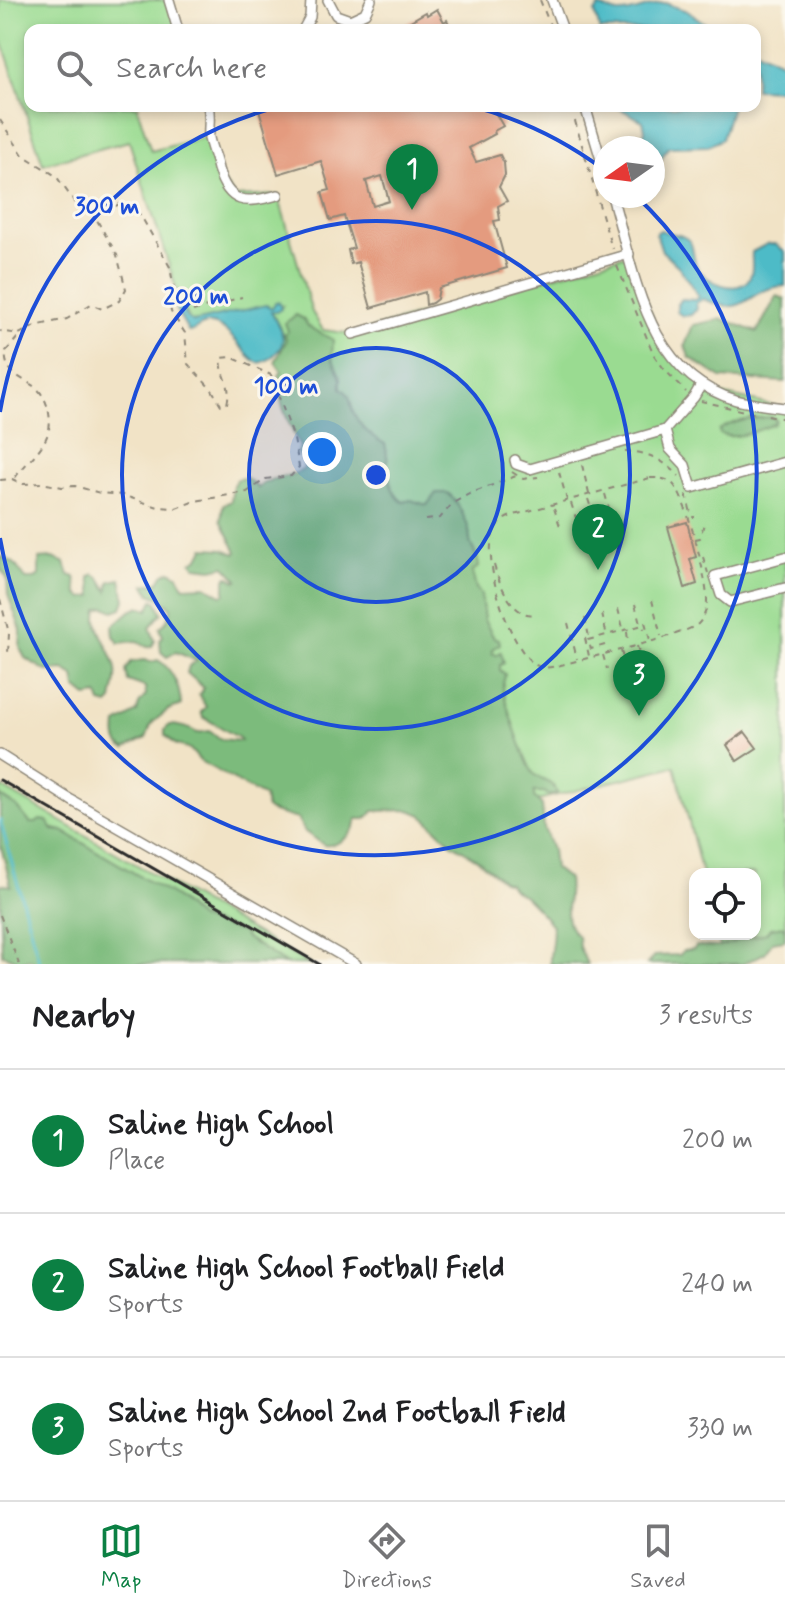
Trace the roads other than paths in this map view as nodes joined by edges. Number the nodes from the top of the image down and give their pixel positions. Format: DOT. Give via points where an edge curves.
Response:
graph roads {
  1 [pos="169,0"];
  2 [pos="311,0"];
  3 [pos="328,0"];
  4 [pos="371,0"];
  5 [pos="552,0"];
  6 [pos="176,24"];
  7 [pos="306,24"];
  8 [pos="561,24"];
  9 [pos="210,112"];
  10 [pos="587,112"];
  11 [pos="594,136"];
  12 [pos="278,195"];
  13 [pos="616,208"];
  14 [pos="629,254"];
  15 [pos="353,334"];
  16 [pos="701,385"];
  17 [pos="785,408"];
  18 [pos="665,430"];
  19 [pos="515,460"];
  20 [pos="785,462"];
  21 [pos="785,557"];
  22 [pos="785,588"];
  23 [pos="0,755"];
  24 [pos="356,964"];
  1 -- 6 [label="street"];
  2 -- 7 [label="street"];
  3 -- 4 [label="street" via="336,15 350,20 365,13"];
  5 -- 8 [label="street"];
  9 -- 12 [label="street" via="209,136 227,191 248,200"];
  10 -- 11 [label="street"];
  13 -- 14 [label="street"];
  14 -- 15 [label="street"];
  14 -- 16 [label="street" via="658,338 679,367"];
  16 -- 17 [label="street" via="736,400"];
  16 -- 18 [label="street"];
  18 -- 19 [label="street" via="530,469"];
  18 -- 20 [label="street" via="692,488"];
  21 -- 22 [label="street" via="715,576 721,595 730,602"];
  23 -- 24 [label="street"];
}
